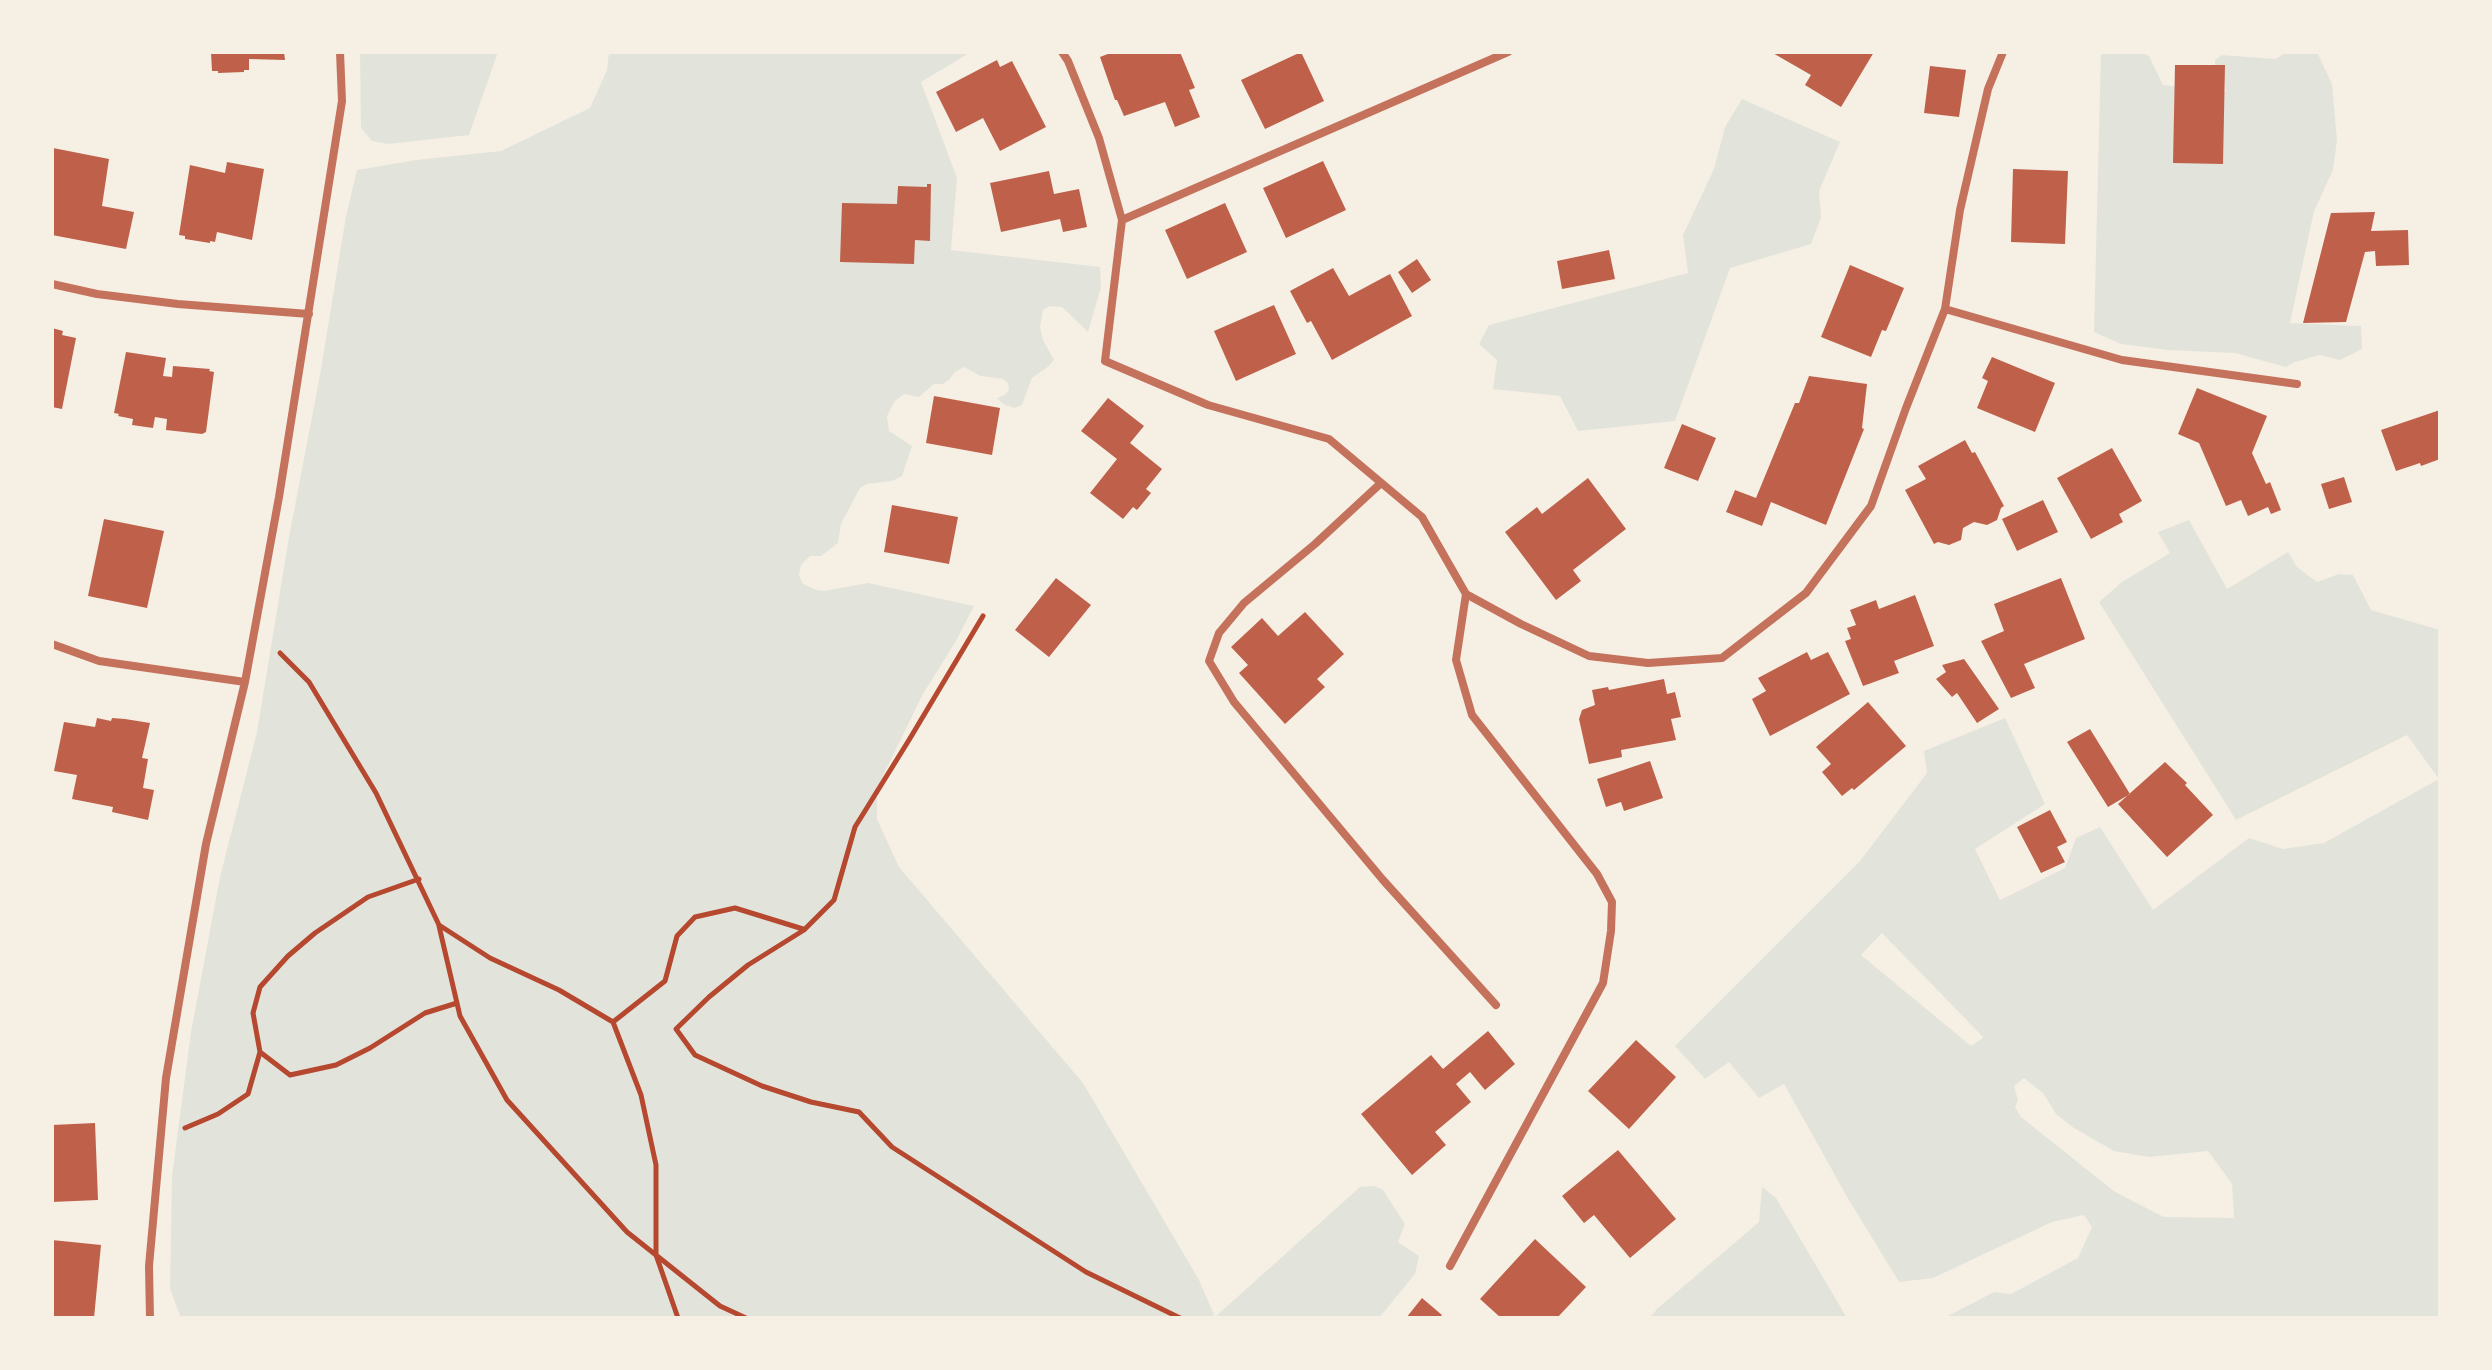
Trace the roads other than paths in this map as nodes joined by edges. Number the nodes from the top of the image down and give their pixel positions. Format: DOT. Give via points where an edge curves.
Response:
graph roads {
  1 [pos="340,52"];
  2 [pos="1062,52"];
  3 [pos="1508,52"];
  4 [pos="2003,52"];
  5 [pos="1122,220"];
  6 [pos="52,284"];
  7 [pos="1945,309"];
  8 [pos="309,314"];
  9 [pos="2297,384"];
  10 [pos="1381,483"];
  11 [pos="1466,594"];
  12 [pos="52,644"];
  13 [pos="245,682"];
  14 [pos="1496,1005"];
  15 [pos="1450,1266"];
  16 [pos="150,1318"];
  1 -- 8 [label="street" via="342,101"];
  2 -- 5 [label="street" via="1099,138"];
  3 -- 5 [label="street"];
  4 -- 7 [label="street" via="1988,89 1960,210"];
  5 -- 10 [label="street" via="1105,361 1208,405 1329,439"];
  6 -- 8 [label="street" via="178,304"];
  7 -- 9 [label="street" via="2122,360"];
  7 -- 11 [label="street" via="1871,506 1806,593 1722,658 1648,663 1589,656"];
  8 -- 13 [label="street"];
  10 -- 11 [label="street" via="1422,517"];
  10 -- 14 [label="street" via="1244,603 1219,633 1209,661 1234,702"];
  11 -- 15 [label="street" via="1456,660 1472,715 1597,874 1612,902 1603,983"];
  12 -- 13 [label="street" via="99,661"];
  13 -- 16 [label="street" via="206,844 166,1078 149,1266"];
}
